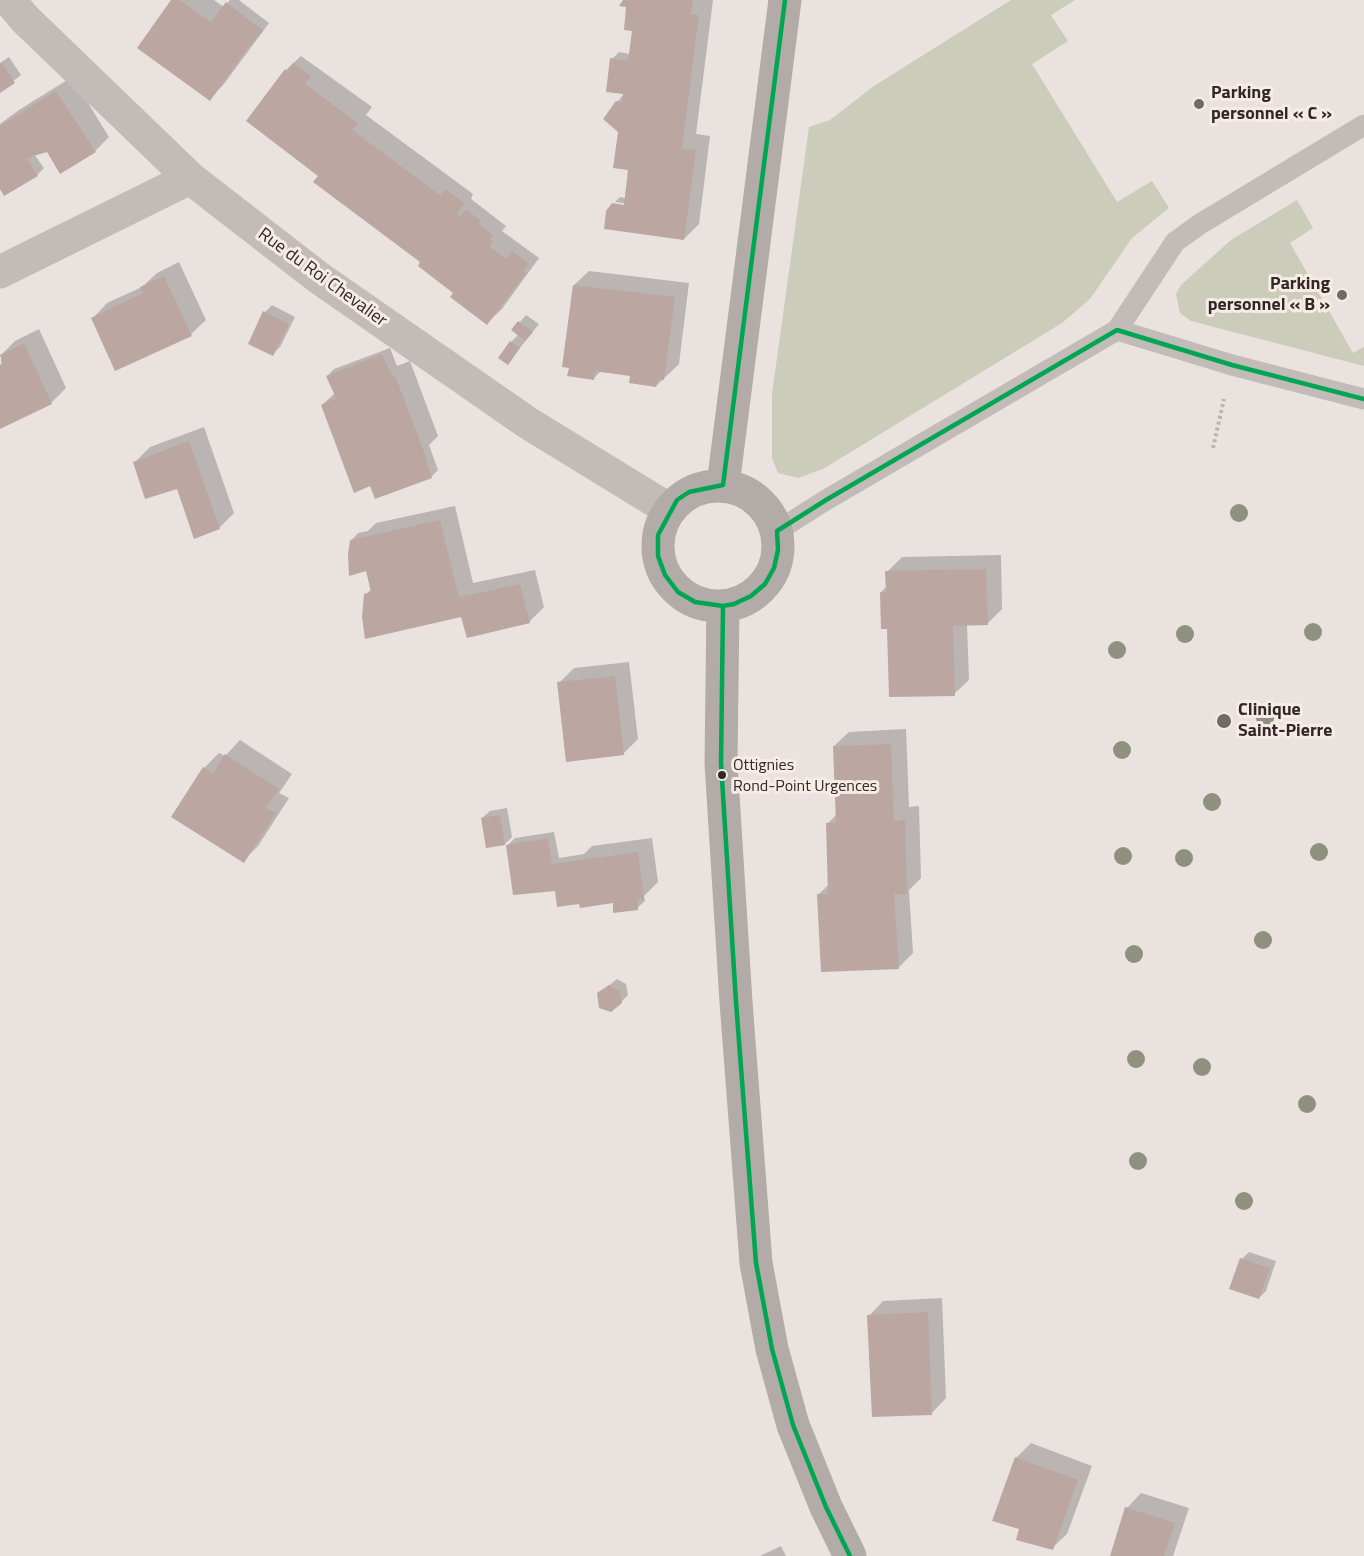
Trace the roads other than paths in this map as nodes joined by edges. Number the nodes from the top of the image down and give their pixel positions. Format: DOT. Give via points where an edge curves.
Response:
graph roads {
  1 [pos="9,0"];
  2 [pos="785,0"];
  3 [pos="1364,125"];
  4 [pos="190,178"];
  5 [pos="0,272"];
  6 [pos="1117,330"];
  7 [pos="1364,399"];
  8 [pos="723,485"];
  9 [pos="670,510"];
  10 [pos="777,531"];
  11 [pos="723,606"];
  12 [pos="850,1556"];
  1 -- 4 [label="street, Rue du Roi Chevalier"];
  2 -- 8 [label="main road"];
  3 -- 6 [label="lane" via="1174,242"];
  4 -- 5 [label="street"];
  4 -- 9 [label="street, Rue du Roi Chevalier" via="319,278 528,423"];
  6 -- 7 [label="lane"];
  6 -- 10 [label="lane"];
  8 -- 9 [label="main road" via="689,492"];
  8 -- 10 [label="main road" via="758,500"];
  9 -- 11 [label="main road" via="658,535 658,556 665,575 678,592 695,602"];
  10 -- 11 [label="main road" via="774,568 765,584 751,596"];
  11 -- 12 [label="main road" via="721,763 756,1263 772,1349 793,1425"];
}
